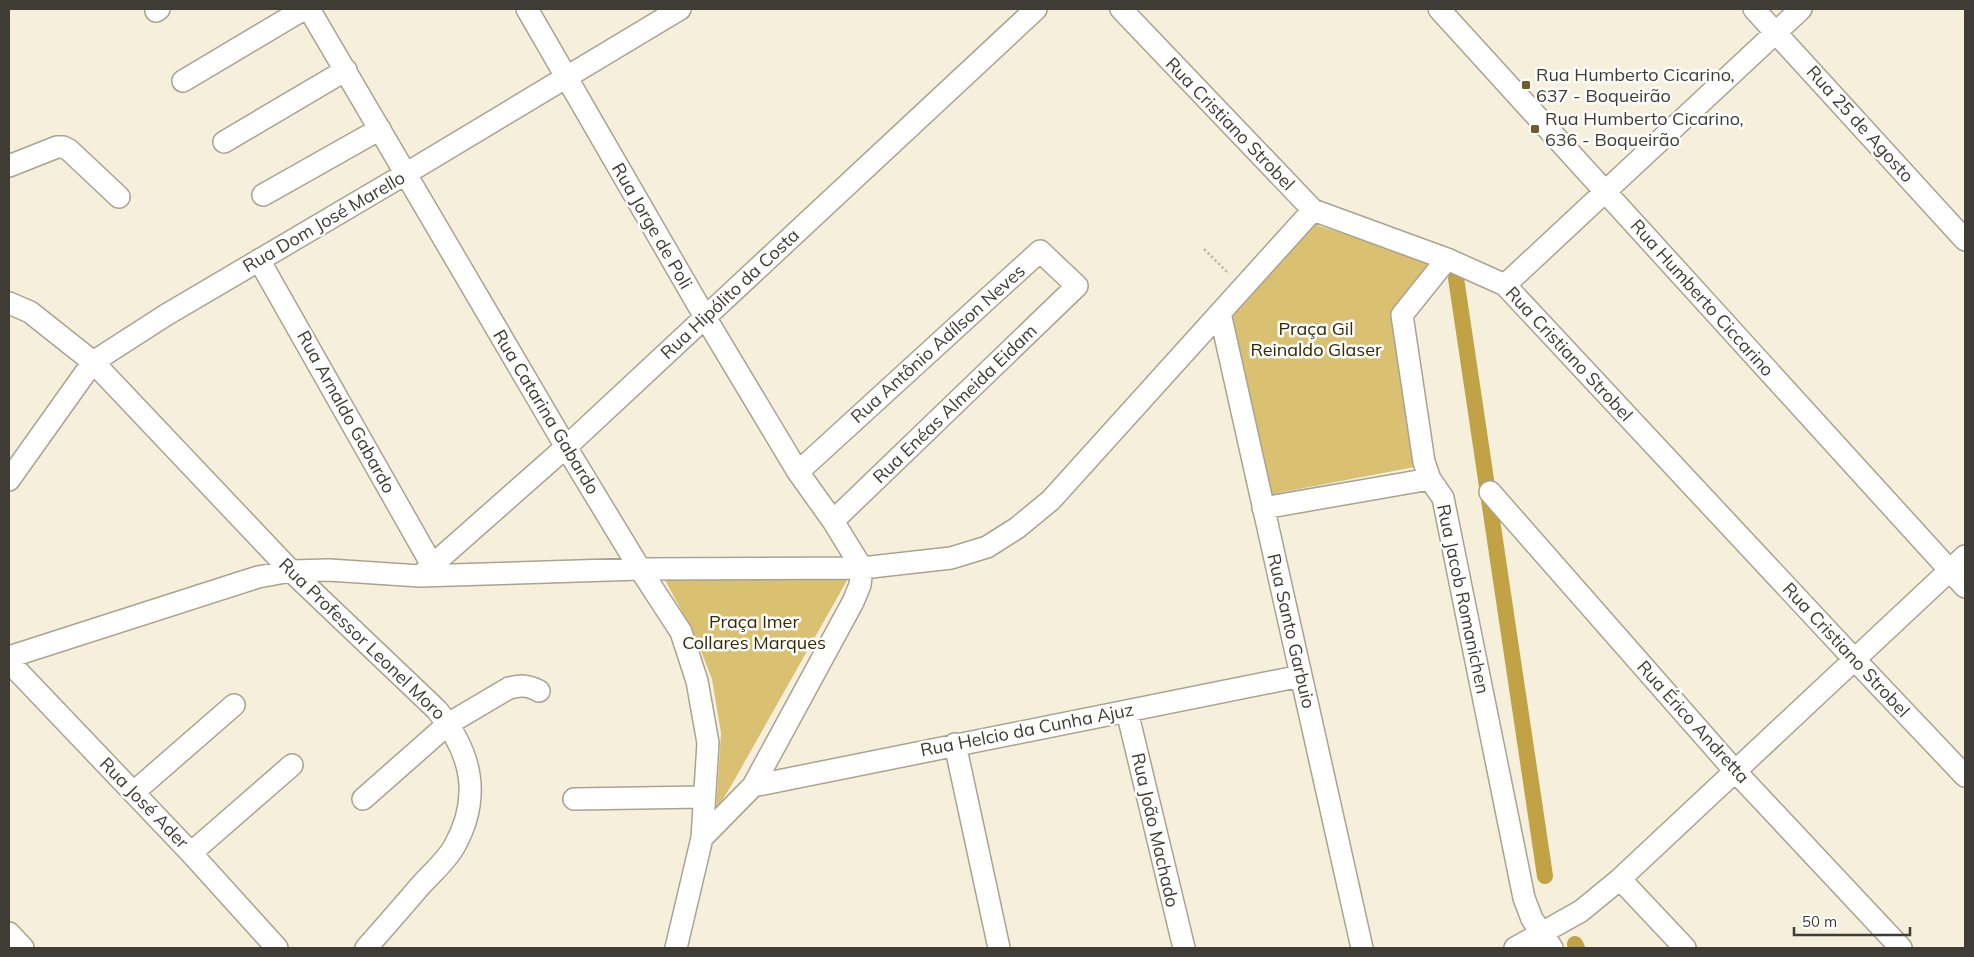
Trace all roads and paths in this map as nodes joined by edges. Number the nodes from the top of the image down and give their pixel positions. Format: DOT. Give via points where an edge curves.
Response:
graph roads {
  1 [pos="304,9"];
  2 [pos="309,9"];
  3 [pos="527,9"];
  4 [pos="680,9"];
  5 [pos="1036,9"];
  6 [pos="1121,9"];
  7 [pos="1439,9"];
  8 [pos="1754,9"];
  9 [pos="1801,9"];
  10 [pos="1776,32"];
  11 [pos="346,70"];
  12 [pos="566,77"];
  13 [pos="183,81"];
  14 [pos="380,129"];
  15 [pos="224,142"];
  16 [pos="9,166"];
  17 [pos="407,173"];
  18 [pos="1605,191"];
  19 [pos="263,195"];
  20 [pos="119,197"];
  21 [pos="1313,210"];
  22 [pos="1965,240"];
  23 [pos="1204,249"];
  24 [pos="1448,259"];
  25 [pos="260,260"];
  26 [pos="1505,285"];
  27 [pos="1077,286"];
  28 [pos="1243,288"];
  29 [pos="9,303"];
  30 [pos="1220,313"];
  31 [pos="705,317"];
  32 [pos="93,362"];
  33 [pos="566,447"];
  34 [pos="798,472"];
  35 [pos="1430,479"];
  36 [pos="9,480"];
  37 [pos="1490,492"];
  38 [pos="1263,508"];
  39 [pos="833,521"];
  40 [pos="1958,563"];
  41 [pos="862,568"];
  42 [pos="640,569"];
  43 [pos="426,571"];
  44 [pos="291,572"];
  45 [pos="1965,587"];
  46 [pos="9,657"];
  47 [pos="1854,660"];
  48 [pos="9,662"];
  49 [pos="1302,676"];
  50 [pos="539,691"];
  51 [pos="234,705"];
  52 [pos="1127,711"];
  53 [pos="448,724"];
  54 [pos="955,744"];
  55 [pos="292,765"];
  56 [pos="1736,771"];
  57 [pos="1965,776"];
  58 [pos="753,786"];
  59 [pos="134,792"];
  60 [pos="704,797"];
  61 [pos="363,799"];
  62 [pos="574,799"];
  63 [pos="702,838"];
  64 [pos="191,853"];
  65 [pos="1620,879"];
  66 [pos="9,933"];
  67 [pos="1548,941"];
  68 [pos="23,948"];
  69 [pos="276,948"];
  70 [pos="366,948"];
  71 [pos="676,948"];
  72 [pos="999,948"];
  73 [pos="1184,948"];
  74 [pos="1362,948"];
  75 [pos="1515,948"];
  76 [pos="1685,948"];
  77 [pos="1900,948"];
  1 -- 13 [label="street"];
  2 -- 11 [label="street, Rua Catarina Gabardo"];
  3 -- 12 [label="street, Rua Jorge de Poli"];
  4 -- 12 [label="street, Rua Dom José Marello"];
  5 -- 31 [label="street, Rua Hipólito da Costa"];
  6 -- 21 [label="street, Rua Cristiano Strobel"];
  7 -- 18 [label="street, Rua Humberto Ciccarino"];
  8 -- 10 [label="street, Rua 25 de Agosto"];
  9 -- 10 [label="street"];
  10 -- 18 [label="street"];
  10 -- 22 [label="street, Rua 25 de Agosto"];
  11 -- 14 [label="street, Rua Catarina Gabardo"];
  11 -- 15 [label="street"];
  12 -- 17 [label="street, Rua Dom José Marello"];
  12 -- 31 [label="street, Rua Jorge de Poli"];
  14 -- 17 [label="street, Rua Catarina Gabardo"];
  14 -- 19 [label="street"];
  16 -- 20 [label="street" via="63,147"];
  17 -- 25 [label="street, Rua Dom José Marello"];
  17 -- 33 [label="street, Rua Catarina Gabardo"];
  18 -- 26 [label="street"];
  18 -- 40 [label="street, Rua Humberto Ciccarino"];
  21 -- 24 [label="street, Rua Cristiano Strobel"];
  21 -- 28 [label="street"];
  23 -- 28 [label="path"];
  24 -- 26 [label="street, Rua Cristiano Strobel"];
  24 -- 35 [label="street, Rua Jacob Romanichen" via="1402,315 1424,462"];
  25 -- 32 [label="street, Rua Dom José Marello"];
  25 -- 43 [label="street, Rua Arnaldo Gabardo"];
  26 -- 47 [label="street, Rua Cristiano Strobel"];
  27 -- 34 [label="street, Rua Antônio Adílson Neves" via="1040,250"];
  27 -- 39 [label="street, Rua Enéas Almeida Eidam"];
  28 -- 30 [label="street"];
  29 -- 32 [label="street, Rua Professor Leonel Moro" via="30,312"];
  30 -- 38 [label="street, Rua Santo Garbuio"];
  30 -- 41 [label="street" via="1051,500 1017,528 987,547 951,558"];
  31 -- 33 [label="street, Rua Hipólito da Costa"];
  31 -- 34 [label="street, Rua Jorge de Poli"];
  32 -- 36 [label="street, Rua Dom José Marello"];
  32 -- 44 [label="street, Rua Professor Leonel Moro"];
  33 -- 42 [label="street, Rua Catarina Gabardo"];
  33 -- 43 [label="street, Rua Hipólito da Costa"];
  34 -- 39 [label="street, Rua Jorge de Poli"];
  35 -- 38 [label="street"];
  35 -- 67 [label="street, Rua Jacob Romanichen" via="1443,498 1524,898 1532,919"];
  37 -- 56 [label="street, Rua Érico Andretta"];
  38 -- 49 [label="street, Rua Santo Garbuio"];
  39 -- 41 [label="street, Rua Jorge de Poli"];
  40 -- 45 [label="street, Rua Humberto Ciccarino"];
  40 -- 47 [label="street"];
  41 -- 42 [label="street"];
  41 -- 58 [label="street" via="853,602"];
  42 -- 43 [label="street"];
  42 -- 60 [label="street, Rua Catarina Gabardo" via="681,632 697,681 708,743"];
  43 -- 44 [label="street"];
  44 -- 46 [label="street" via="258,577"];
  44 -- 53 [label="street, Rua Professor Leonel Moro"];
  47 -- 56 [label="street"];
  47 -- 57 [label="street, Rua Cristiano Strobel"];
  48 -- 59 [label="street, Rua José Ader"];
  49 -- 52 [label="street, Rua Helcio da Cunha Ajuz"];
  49 -- 74 [label="street, Rua Santo Garbuio"];
  50 -- 53 [label="street" via="519,685 509,688"];
  51 -- 59 [label="street"];
  52 -- 54 [label="street, Rua Helcio da Cunha Ajuz"];
  52 -- 73 [label="street, Rua João Machado"];
  53 -- 61 [label="street"];
  53 -- 70 [label="street, Rua Professor Leonel Moro" via="463,754 471,786 469,813 453,848"];
  54 -- 58 [label="street, Rua Helcio da Cunha Ajuz"];
  54 -- 72 [label="street"];
  55 -- 64 [label="street"];
  56 -- 65 [label="street"];
  56 -- 77 [label="street, Rua Érico Andretta"];
  58 -- 63 [label="street"];
  59 -- 64 [label="street, Rua José Ader"];
  60 -- 62 [label="street"];
  60 -- 63 [label="street, Rua Catarina Gabardo"];
  63 -- 71 [label="street, Rua Catarina Gabardo"];
  64 -- 69 [label="street, Rua José Ader"];
  65 -- 67 [label="street"];
  65 -- 76 [label="street"];
  66 -- 68 [label="street"];
  67 -- 75 [label="street"];
}
